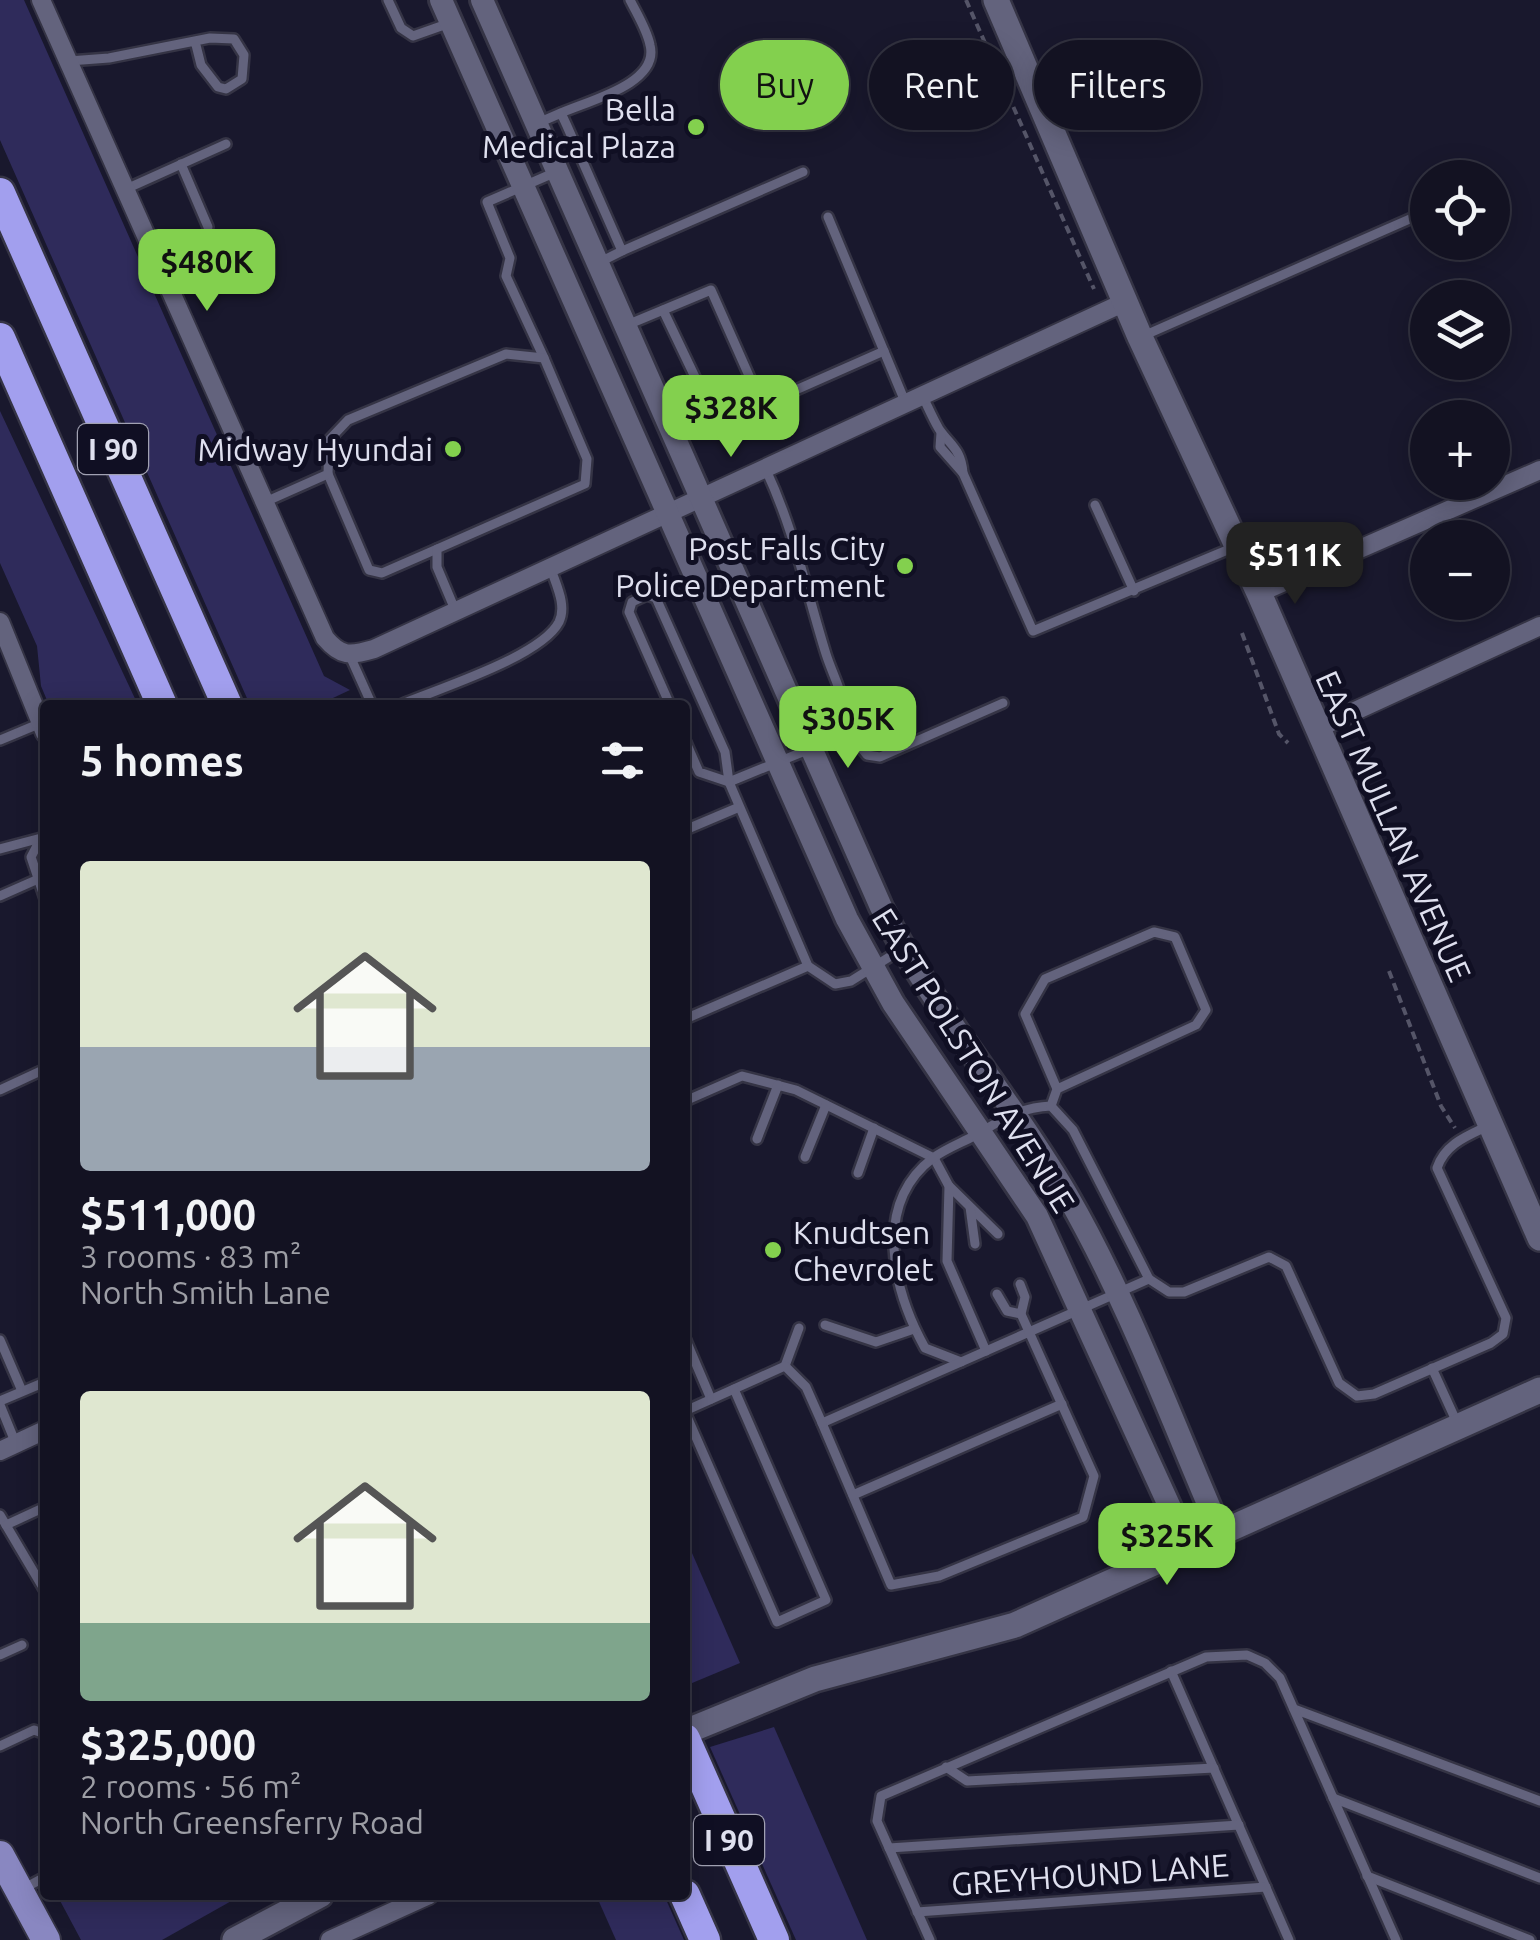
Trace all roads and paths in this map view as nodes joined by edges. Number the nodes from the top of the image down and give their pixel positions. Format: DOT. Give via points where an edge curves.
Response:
graph roads {
  1 [pos="42,0"];
  2 [pos="388,0"];
  3 [pos="441,0"];
  4 [pos="482,0"];
  5 [pos="630,0"];
  6 [pos="966,0"];
  7 [pos="996,0"];
  8 [pos="450,23"];
  9 [pos="194,42"];
  10 [pos="68,61"];
  11 [pos="560,113"];
  12 [pos="535,124"];
  13 [pos="226,144"];
  14 [pos="180,164"];
  15 [pos="556,172"];
  16 [pos="803,172"];
  17 [pos="524,186"];
  18 [pos="126,189"];
  19 [pos="0,193"];
  20 [pos="828,217"];
  21 [pos="1410,218"];
  22 [pos="208,227"];
  23 [pos="622,251"];
  24 [pos="596,264"];
  25 [pos="1094,289"];
  26 [pos="1126,302"];
  27 [pos="663,310"];
  28 [pos="624,326"];
  29 [pos="1140,337"];
  30 [pos="0,338"];
  31 [pos="884,351"];
  32 [pos="544,358"];
  33 [pos="0,369"];
  34 [pos="915,400"];
  35 [pos="762,405"];
  36 [pos="766,470"];
  37 [pos="1540,470"];
  38 [pos="328,474"];
  39 [pos="701,500"];
  40 [pos="265,503"];
  41 [pos="1095,506"];
  42 [pos="671,514"];
  43 [pos="1237,546"];
  44 [pos="438,549"];
  45 [pos="551,568"];
  46 [pos="109,580"];
  47 [pos="1134,591"];
  48 [pos="1259,593"];
  49 [pos="456,612"];
  50 [pos="0,622"];
  51 [pos="1540,626"];
  52 [pos="1242,633"];
  53 [pos="350,656"];
  54 [pos="160,700"];
  55 [pos="225,700"];
  56 [pos="370,700"];
  57 [pos="411,700"];
  58 [pos="668,700"];
  59 [pos="1004,703"];
  60 [pos="40,721"];
  61 [pos="845,728"];
  62 [pos="40,729"];
  63 [pos="1316,730"];
  64 [pos="0,740"];
  65 [pos="1288,743"];
  66 [pos="810,748"];
  67 [pos="690,751"];
  68 [pos="780,761"];
  69 [pos="729,782"];
  70 [pos="737,808"];
  71 [pos="690,828"];
  72 [pos="40,838"];
  73 [pos="40,842"];
  74 [pos="0,849"];
  75 [pos="36,880"];
  76 [pos="40,888"];
  77 [pos="0,896"];
  78 [pos="902,950"];
  79 [pos="808,966"];
  80 [pos="872,968"];
  81 [pos="1389,971"];
  82 [pos="690,1017"];
  83 [pos="40,1071"];
  84 [pos="778,1086"];
  85 [pos="1057,1089"];
  86 [pos="0,1090"];
  87 [pos="690,1099"];
  88 [pos="826,1105"];
  89 [pos="1052,1106"];
  90 [pos="1011,1112"];
  91 [pos="1489,1125"];
  92 [pos="874,1128"];
  93 [pos="1455,1128"];
  94 [pos="982,1131"];
  95 [pos="757,1139"];
  96 [pos="805,1158"];
  97 [pos="934,1158"];
  98 [pos="858,1173"];
  99 [pos="949,1186"];
  100 [pos="970,1207"];
  101 [pos="998,1234"];
  102 [pos="1540,1238"];
  103 [pos="976,1244"];
  104 [pos="1149,1279"];
  105 [pos="1020,1284"];
  106 [pos="997,1294"];
  107 [pos="1116,1296"];
  108 [pos="1082,1310"];
  109 [pos="1021,1314"];
  110 [pos="824,1325"];
  111 [pos="799,1328"];
  112 [pos="914,1330"];
  113 [pos="1031,1333"];
  114 [pos="0,1340"];
  115 [pos="690,1350"];
  116 [pos="986,1351"];
  117 [pos="961,1362"];
  118 [pos="785,1366"];
  119 [pos="1432,1368"];
  120 [pos="40,1384"];
  121 [pos="734,1389"];
  122 [pos="1540,1390"];
  123 [pos="22,1392"];
  124 [pos="711,1399"];
  125 [pos="0,1403"];
  126 [pos="1062,1404"];
  127 [pos="690,1410"];
  128 [pos="690,1423"];
  129 [pos="822,1423"];
  130 [pos="1458,1426"];
  131 [pos="40,1432"];
  132 [pos="8,1447"];
  133 [pos="853,1495"];
  134 [pos="40,1509"];
  135 [pos="3,1520"];
  136 [pos="1221,1534"];
  137 [pos="1189,1548"];
  138 [pos="40,1583"];
  139 [pos="22,1645"];
  140 [pos="0,1655"];
  141 [pos="1172,1671"];
  142 [pos="1294,1710"];
  143 [pos="40,1732"];
  144 [pos="690,1734"];
  145 [pos="0,1746"];
  146 [pos="690,1747"];
  147 [pos="946,1767"];
  148 [pos="1214,1768"];
  149 [pos="1333,1798"];
  150 [pos="1540,1800"];
  151 [pos="1239,1825"];
  152 [pos="889,1848"];
  153 [pos="0,1855"];
  154 [pos="1367,1876"];
  155 [pos="1540,1878"];
  156 [pos="40,1880"];
  157 [pos="1266,1887"];
  158 [pos="20,1891"];
  159 [pos="311,1900"];
  160 [pos="418,1900"];
  161 [pos="687,1900"];
  162 [pos="917,1912"];
  163 [pos="46,1940"];
  164 [pos="235,1940"];
  165 [pos="330,1940"];
  166 [pos="705,1940"];
  167 [pos="774,1940"];
  168 [pos="930,1940"];
  169 [pos="1289,1940"];
  170 [pos="1396,1940"];
  171 [pos="1530,1940"];
  1 -- 10 [label="street"];
  2 -- 8 [label="lane" via="401,28 413,36"];
  3 -- 8 [label="street, EAST POLSTON AVENUE"];
  4 -- 12 [label="street, EAST POLSTON AVENUE"];
  5 -- 11 [label="lane" via="651,46 649,66 639,78"];
  6 -- 25 [label="path"];
  7 -- 26 [label="main road, EAST MULLAN AVENUE"];
  8 -- 17 [label="street, EAST POLSTON AVENUE"];
  9 -- 9 [label="lane" via="234,39 244,55 242,79 218,87 200,65"];
  9 -- 10 [label="lane"];
  10 -- 18 [label="street"];
  11 -- 12 [label="lane"];
  11 -- 23 [label="lane"];
  12 -- 15 [label="street, EAST POLSTON AVENUE"];
  13 -- 14 [label="lane"];
  14 -- 18 [label="lane"];
  14 -- 22 [label="lane"];
  15 -- 17 [label="lane"];
  15 -- 24 [label="street, EAST POLSTON AVENUE"];
  16 -- 23 [label="lane"];
  17 -- 32 [label="lane" via="487,202 510,258 506,276"];
  17 -- 42 [label="street, EAST POLSTON AVENUE"];
  18 -- 40 [label="street"];
  19 -- 55 [label="highway, I 90"];
  20 -- 31 [label="lane"];
  21 -- 29 [label="lane"];
  23 -- 24 [label="lane"];
  24 -- 28 [label="street, EAST POLSTON AVENUE"];
  26 -- 29 [label="main road, EAST MULLAN AVENUE"];
  26 -- 34 [label="street"];
  27 -- 28 [label="lane"];
  27 -- 35 [label="lane" via="716,421"];
  27 -- 35 [label="lane" via="711,290"];
  28 -- 39 [label="street, EAST POLSTON AVENUE"];
  29 -- 43 [label="main road, EAST MULLAN AVENUE"];
  30 -- 46 [label="highway, I 90"];
  31 -- 34 [label="lane"];
  31 -- 35 [label="lane"];
  32 -- 38 [label="lane" via="506,354 348,420 329,440"];
  32 -- 44 [label="lane" via="587,459 585,484"];
  33 -- 46 [label="highway"];
  34 -- 36 [label="street"];
  34 -- 47 [label="lane" via="954,442 1033,630"];
  36 -- 39 [label="street"];
  36 -- 61 [label="lane" via="793,529 847,710"];
  37 -- 48 [label="street"];
  38 -- 40 [label="lane"];
  38 -- 44 [label="lane" via="370,570 382,573"];
  39 -- 42 [label="street"];
  39 -- 66 [label="street, EAST POLSTON AVENUE"];
  40 -- 53 [label="street" via="324,638"];
  41 -- 47 [label="lane"];
  42 -- 45 [label="street"];
  42 -- 68 [label="street, EAST POLSTON AVENUE"];
  43 -- 47 [label="lane"];
  43 -- 48 [label="main road, EAST MULLAN AVENUE"];
  44 -- 49 [label="lane" via="437,567"];
  45 -- 49 [label="street"];
  45 -- 57 [label="lane" via="560,620 535,646"];
  46 -- 54 [label="highway, I 90"];
  48 -- 63 [label="main road, EAST MULLAN AVENUE"];
  49 -- 53 [label="street"];
  50 -- 60 [label="street"];
  51 -- 63 [label="street"];
  52 -- 65 [label="path"];
  53 -- 56 [label="lane"];
  58 -- 69 [label="lane" via="629,612 632,602 647,595 656,598 724,752"];
  59 -- 61 [label="lane" via="880,757 867,755"];
  61 -- 66 [label="lane"];
  62 -- 64 [label="lane"];
  63 -- 91 [label="main road, EAST MULLAN AVENUE"];
  66 -- 68 [label="lane"];
  66 -- 78 [label="street, EAST POLSTON AVENUE"];
  67 -- 69 [label="lane" via="699,772"];
  68 -- 69 [label="lane"];
  68 -- 80 [label="street, EAST POLSTON AVENUE"];
  69 -- 70 [label="lane"];
  70 -- 71 [label="lane"];
  70 -- 79 [label="lane"];
  72 -- 74 [label="lane"];
  73 -- 75 [label="lane" via="31,857"];
  75 -- 76 [label="lane"];
  75 -- 77 [label="lane"];
  78 -- 80 [label="lane"];
  78 -- 90 [label="street, EAST POLSTON AVENUE"];
  79 -- 80 [label="lane" via="835,984"];
  79 -- 82 [label="lane"];
  80 -- 94 [label="street, EAST POLSTON AVENUE"];
  81 -- 93 [label="path"];
  83 -- 86 [label="lane"];
  84 -- 87 [label="lane" via="742,1076"];
  84 -- 88 [label="lane"];
  84 -- 95 [label="lane"];
  85 -- 85 [label="lane" via="1196,1026 1206,1010 1175,938 1154,932 1045,979 1025,1014"];
  85 -- 89 [label="lane"];
  88 -- 92 [label="lane"];
  88 -- 96 [label="lane"];
  89 -- 90 [label="lane"];
  89 -- 104 [label="lane" via="1074,1130"];
  90 -- 94 [label="lane"];
  90 -- 107 [label="street, EAST POLSTON AVENUE" via="1066,1194"];
  91 -- 102 [label="main road, EAST MULLAN AVENUE"];
  91 -- 119 [label="lane" via="1457,1141 1437,1168 1506,1318 1503,1334"];
  92 -- 97 [label="lane"];
  92 -- 98 [label="lane"];
  94 -- 97 [label="lane"];
  94 -- 108 [label="street, EAST POLSTON AVENUE" via="1036,1216"];
  97 -- 99 [label="lane"];
  97 -- 112 [label="lane" via="904,1200 892,1243 893,1268"];
  99 -- 100 [label="lane"];
  99 -- 116 [label="lane" via="948,1261"];
  100 -- 101 [label="lane"];
  100 -- 103 [label="lane"];
  104 -- 107 [label="lane"];
  104 -- 119 [label="lane" via="1184,1292 1269,1257 1286,1266 1348,1393 1374,1394"];
  105 -- 109 [label="lane"];
  106 -- 109 [label="lane" via="1007,1311"];
  107 -- 108 [label="lane"];
  107 -- 136 [label="street, EAST POLSTON AVENUE"];
  108 -- 113 [label="lane"];
  108 -- 137 [label="street, EAST POLSTON AVENUE"];
  109 -- 113 [label="lane"];
  110 -- 112 [label="lane" via="876,1342"];
  111 -- 118 [label="lane"];
  112 -- 117 [label="lane" via="925,1348"];
  113 -- 116 [label="lane"];
  113 -- 126 [label="lane"];
  114 -- 123 [label="lane"];
  115 -- 124 [label="lane"];
  116 -- 117 [label="lane"];
  117 -- 129 [label="lane"];
  118 -- 121 [label="lane"];
  118 -- 129 [label="lane" via="806,1387"];
  119 -- 130 [label="lane"];
  120 -- 123 [label="lane"];
  121 -- 124 [label="lane"];
  121 -- 128 [label="lane" via="826,1600 777,1622"];
  122 -- 130 [label="main road"];
  123 -- 125 [label="lane"];
  124 -- 127 [label="lane"];
  125 -- 132 [label="lane"];
  126 -- 133 [label="lane"];
  126 -- 133 [label="lane" via="1094,1476 1083,1517 939,1576 891,1585"];
  129 -- 133 [label="lane"];
  130 -- 136 [label="main road"];
  131 -- 132 [label="street"];
  134 -- 135 [label="lane"];
  135 -- 138 [label="lane"];
  136 -- 137 [label="main road"];
  137 -- 144 [label="main road" via="1015,1625 870,1662 760,1700"];
  139 -- 140 [label="lane"];
  141 -- 142 [label="lane" via="1206,1657 1248,1654 1280,1678"];
  141 -- 147 [label="lane"];
  141 -- 148 [label="lane"];
  142 -- 149 [label="lane"];
  142 -- 150 [label="lane"];
  143 -- 145 [label="lane"];
  146 -- 167 [label="highway, I 90"];
  147 -- 148 [label="lane" via="967,1781"];
  147 -- 152 [label="lane" via="881,1796 876,1821"];
  148 -- 151 [label="lane"];
  149 -- 154 [label="lane"];
  149 -- 155 [label="lane"];
  151 -- 152 [label="lane"];
  151 -- 157 [label="lane"];
  152 -- 162 [label="lane"];
  153 -- 158 [label="main road"];
  154 -- 170 [label="lane"];
  154 -- 171 [label="lane"];
  156 -- 158 [label="lane"];
  157 -- 162 [label="lane, GREYHOUND LANE"];
  157 -- 169 [label="lane"];
  158 -- 163 [label="main road"];
  159 -- 164 [label="main road"];
  160 -- 165 [label="street"];
  161 -- 166 [label="highway, I 90"];
  162 -- 168 [label="lane"];
}
